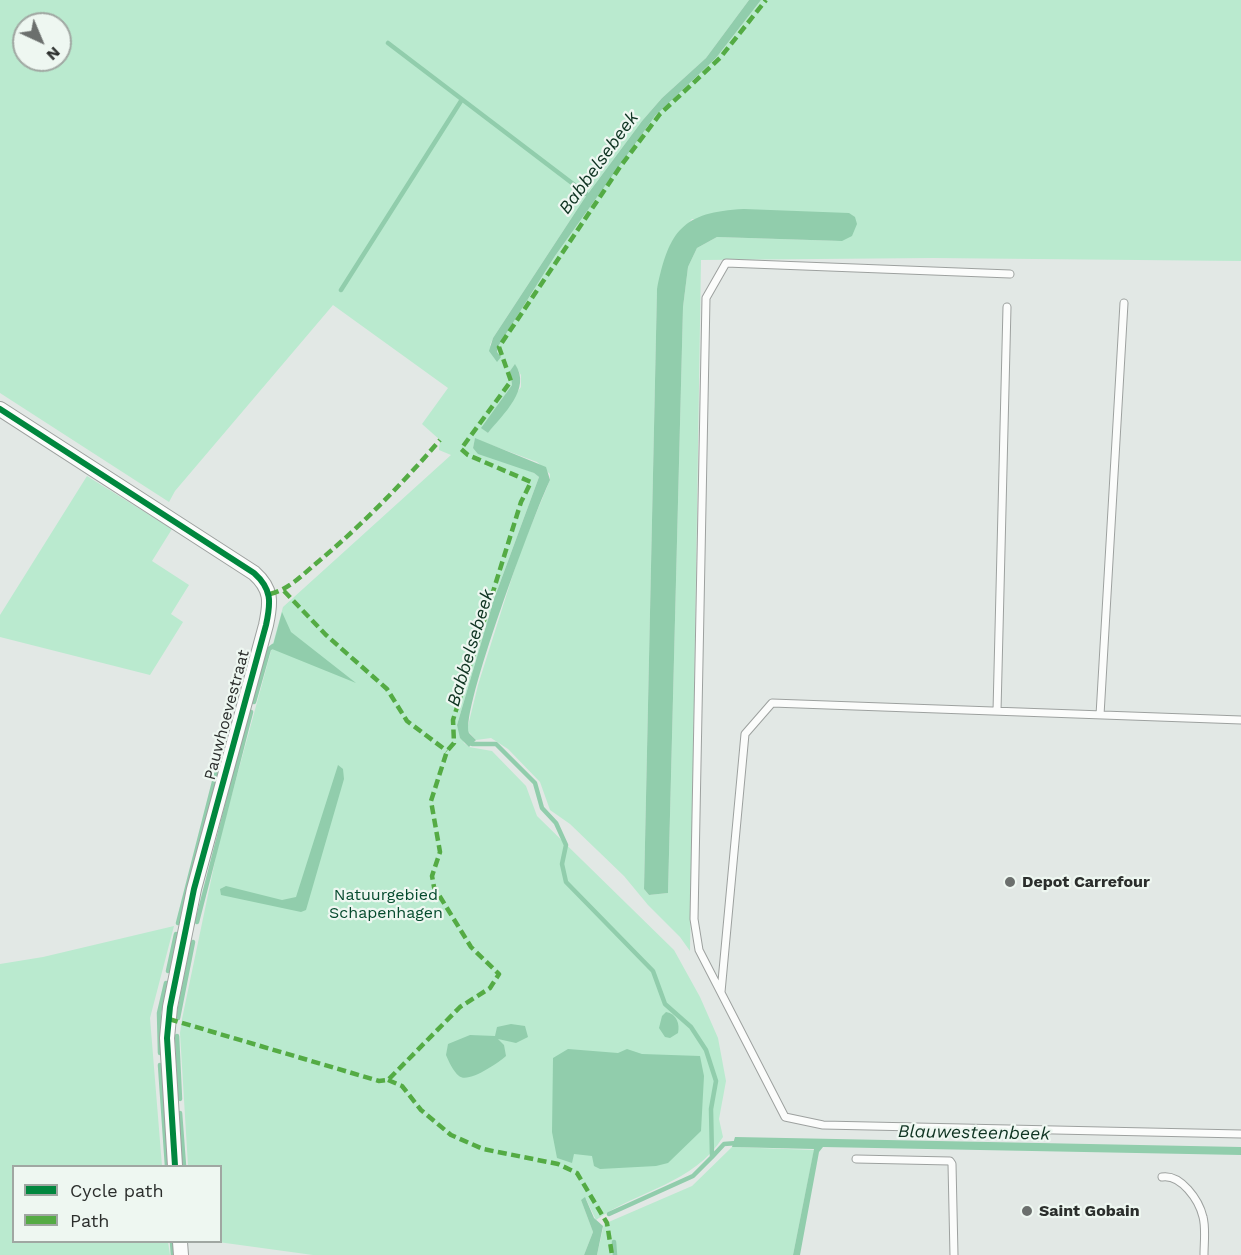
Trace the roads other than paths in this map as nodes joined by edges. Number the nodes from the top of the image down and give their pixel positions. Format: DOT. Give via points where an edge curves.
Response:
graph roads {
  1 [pos="1010,274"];
  2 [pos="1124,303"];
  3 [pos="1007,307"];
  4 [pos="0,409"];
  5 [pos="997,711"];
  6 [pos="1100,715"];
  7 [pos="1241,720"];
  8 [pos="721,992"];
  9 [pos="1241,1134"];
  10 [pos="856,1159"];
  11 [pos="176,1165"];
  12 [pos="1162,1177"];
  13 [pos="954,1255"];
  14 [pos="1204,1255"];
  1 -- 8 [label="lane" via="726,263 706,298 694,919 699,950"];
  2 -- 6 [label="lane"];
  3 -- 5 [label="lane"];
  4 -- 11 [label="street, Pauwhoevestraat" via="254,573 270,594 266,625 194,889 170,1007 167,1038"];
  5 -- 6 [label="lane"];
  5 -- 8 [label="lane" via="772,703 745,734"];
  6 -- 7 [label="lane"];
  8 -- 9 [label="lane" via="785,1117 823,1125"];
  10 -- 13 [label="lane" via="950,1161"];
  12 -- 14 [label="lane" via="1181,1182 1195,1200 1203,1217"];
}
